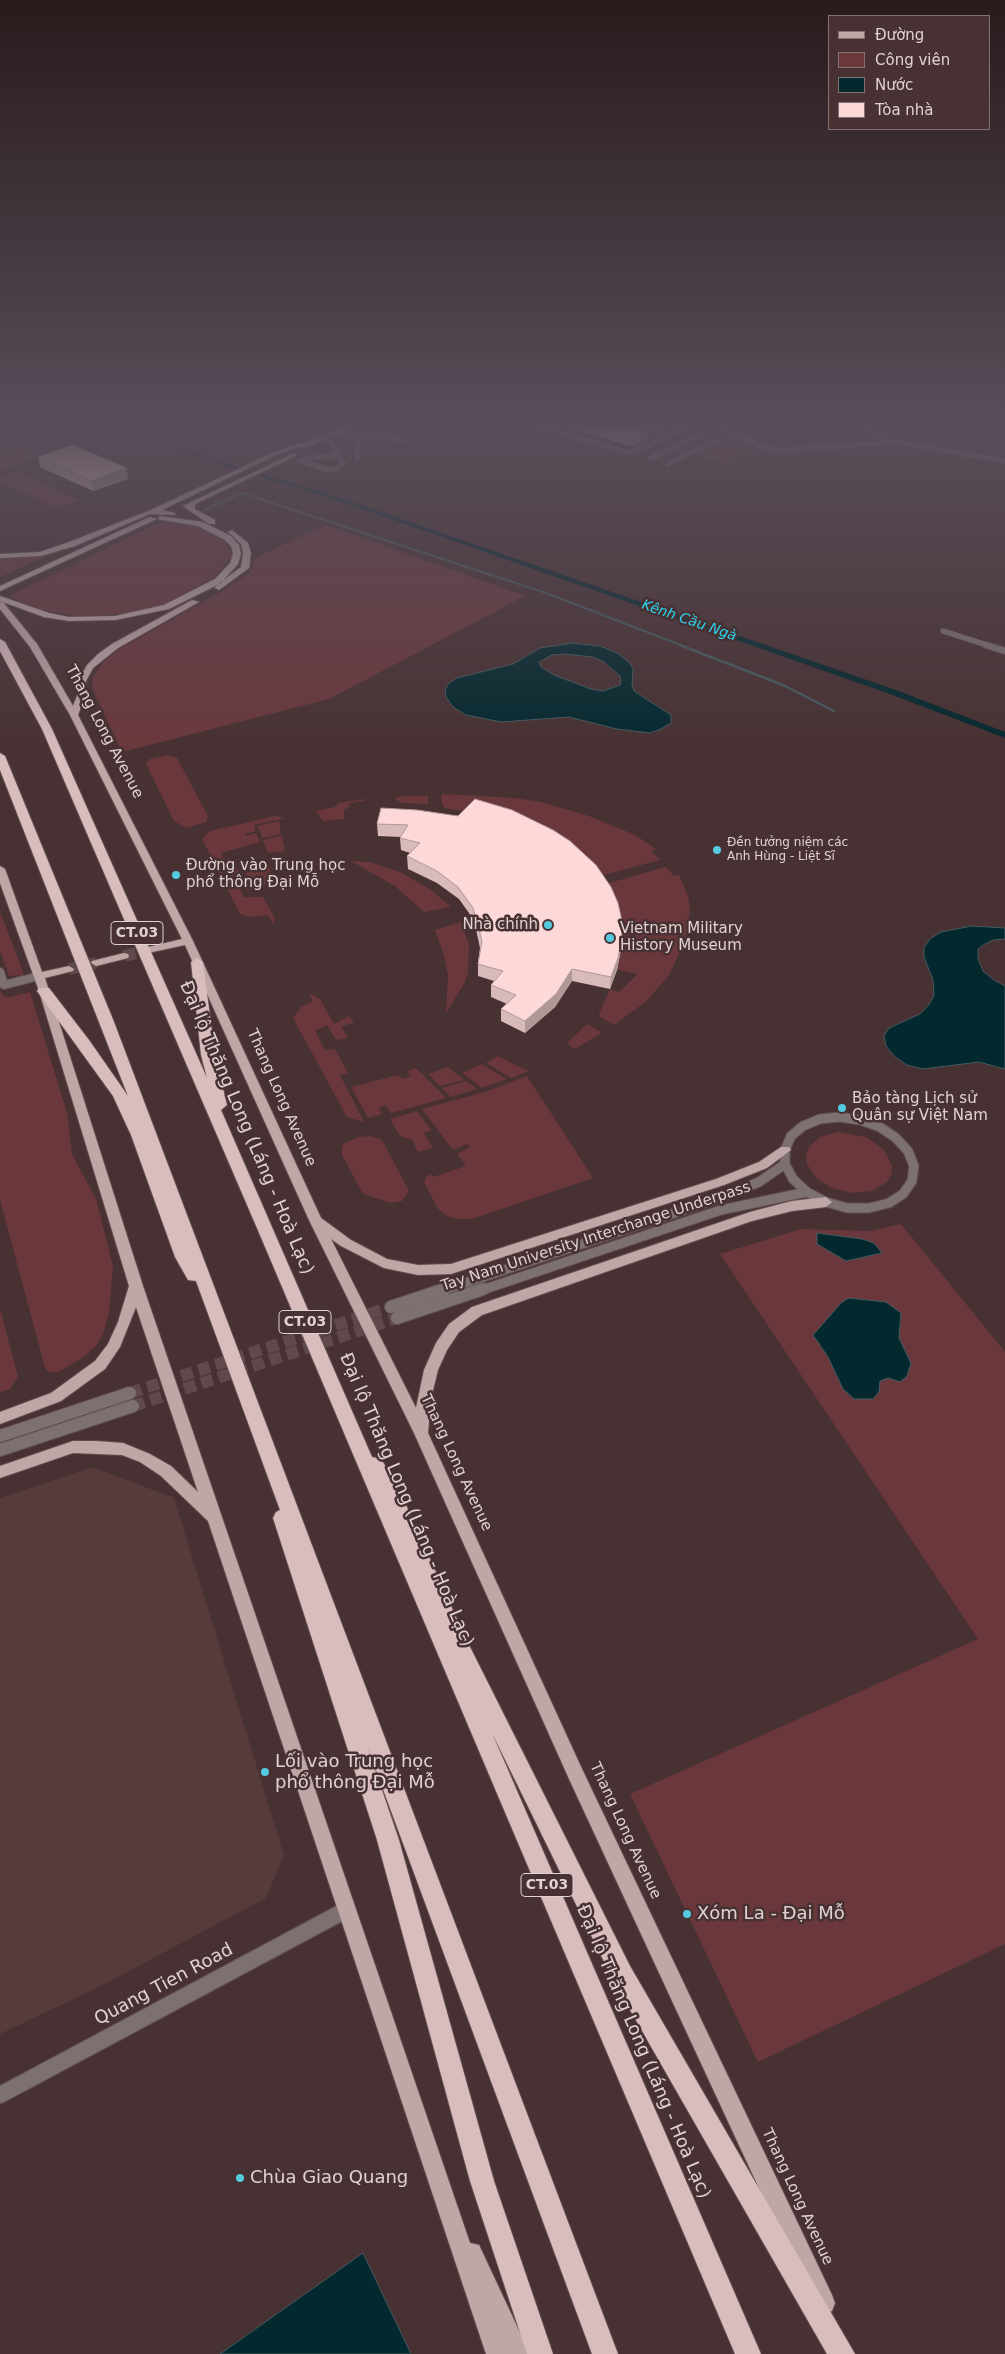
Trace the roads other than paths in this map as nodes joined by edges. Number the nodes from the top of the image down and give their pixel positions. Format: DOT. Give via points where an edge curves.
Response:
graph roads {
  1 [pos="89,536"];
  2 [pos="103,536"];
  3 [pos="109,536"];
  4 [pos="224,536"];
  5 [pos="235,536"];
  6 [pos="0,556"];
  7 [pos="0,583"];
  8 [pos="0,589"];
  9 [pos="0,598"];
  10 [pos="0,604"];
  11 [pos="943,631"];
  12 [pos="0,642"];
  13 [pos="1005,651"];
  14 [pos="74,715"];
  15 [pos="0,756"];
  16 [pos="0,869"];
  17 [pos="188,941"];
  18 [pos="148,950"];
  19 [pos="124,956"];
  20 [pos="96,962"];
  21 [pos="197,962"];
  22 [pos="69,969"];
  23 [pos="0,972"];
  24 [pos="39,976"];
  25 [pos="44,991"];
  26 [pos="785,1150"];
  27 [pos="785,1164"];
  28 [pos="807,1192"];
  29 [pos="826,1202"];
  30 [pos="315,1220"];
  31 [pos="265,1228"];
  32 [pos="136,1286"];
  33 [pos="392,1307"];
  34 [pos="214,1309"];
  35 [pos="396,1318"];
  36 [pos="130,1393"];
  37 [pos="133,1406"];
  38 [pos="250,1408"];
  39 [pos="346,1416"];
  40 [pos="0,1418"];
  41 [pos="421,1433"];
  42 [pos="0,1436"];
  43 [pos="0,1450"];
  44 [pos="0,1472"];
  45 [pos="214,1517"];
  46 [pos="346,1910"];
  47 [pos="0,2095"];
  48 [pos="448,2206"];
  49 [pos="497,2354"];
  50 [pos="519,2354"];
  51 [pos="540,2354"];
  52 [pos="605,2354"];
  53 [pos="748,2354"];
  54 [pos="842,2354"];
  55 [pos="848,2354"];
  1 -- 6 [label="main road" via="41,554"];
  2 -- 7 [label="main road"];
  3 -- 8 [label="main road"];
  4 -- 9 [label="main road" via="235,545 234,564 218,580 166,607 115,618 70,619 47,615"];
  5 -- 14 [label="main road" via="244,543 247,553 245,568 228,584 101,656 82,682"];
  10 -- 14 [label="main road, Thang Long Avenue" via="34,646"];
  11 -- 13 [label="street"];
  12 -- 31 [label="highway, Đại lộ Thăng Long (Láng - Hoà Lạc) / CT.03" via="48,729"];
  14 -- 17 [label="main road, Thang Long Avenue"];
  15 -- 34 [label="highway" via="107,1022"];
  16 -- 24 [label="main road"];
  17 -- 18 [label="main road"];
  17 -- 21 [label="main road, Thang Long Avenue"];
  19 -- 20 [label="main road"];
  21 -- 30 [label="main road, Thang Long Avenue"];
  21 -- 31 [label="highway" via="208,1055 218,1100 249,1165"];
  22 -- 24 [label="main road"];
  23 -- 24 [label="street" via="4,984"];
  24 -- 25 [label="main road"];
  25 -- 32 [label="main road"];
  25 -- 34 [label="highway" via="120,1095 183,1257"];
  26 -- 27 [label="street"];
  26 -- 29 [label="street" via="791,1136 803,1126 820,1119 839,1117 880,1127 908,1151 914,1166 912,1181 903,1194 869,1208 847,1208"];
  26 -- 30 [label="main road" via="763,1165 720,1182 452,1269 418,1270 384,1263 346,1243"];
  27 -- 28 [label="street" via="793,1179"];
  27 -- 33 [label="street, Tay Nam University Interchange Underpass" via="759,1182 720,1198"];
  28 -- 29 [label="street"];
  28 -- 35 [label="street, Tay Nam University Interchange Underpass" via="721,1210"];
  29 -- 41 [label="main road" via="792,1206 750,1217 476,1311 454,1328 441,1347 424,1398"];
  30 -- 41 [label="main road, Thang Long Avenue"];
  31 -- 39 [label="highway, Đại lộ Thăng Long (Láng - Hoà Lạc) / CT.03"];
  32 -- 40 [label="main road" via="124,1322 100,1365 56,1397"];
  32 -- 45 [label="main road"];
  34 -- 38 [label="highway"];
  36 -- 42 [label="street"];
  37 -- 43 [label="street"];
  38 -- 51 [label="highway" via="292,1553 388,1840 482,2181"];
  38 -- 52 [label="highway"];
  39 -- 53 [label="highway, Đại lộ Thăng Long (Láng - Hoà Lạc) / CT.03"];
  39 -- 54 [label="highway" via="391,1491 457,1641 622,1974"];
  41 -- 55 [label="main road, Thang Long Avenue" via="576,1774"];
  44 -- 45 [label="main road" via="73,1448 122,1449 166,1471"];
  45 -- 46 [label="main road"];
  46 -- 47 [label="street, Quang Tien Road"];
  46 -- 48 [label="main road"];
  48 -- 49 [label="main road"];
  48 -- 50 [label="main road"];
}
